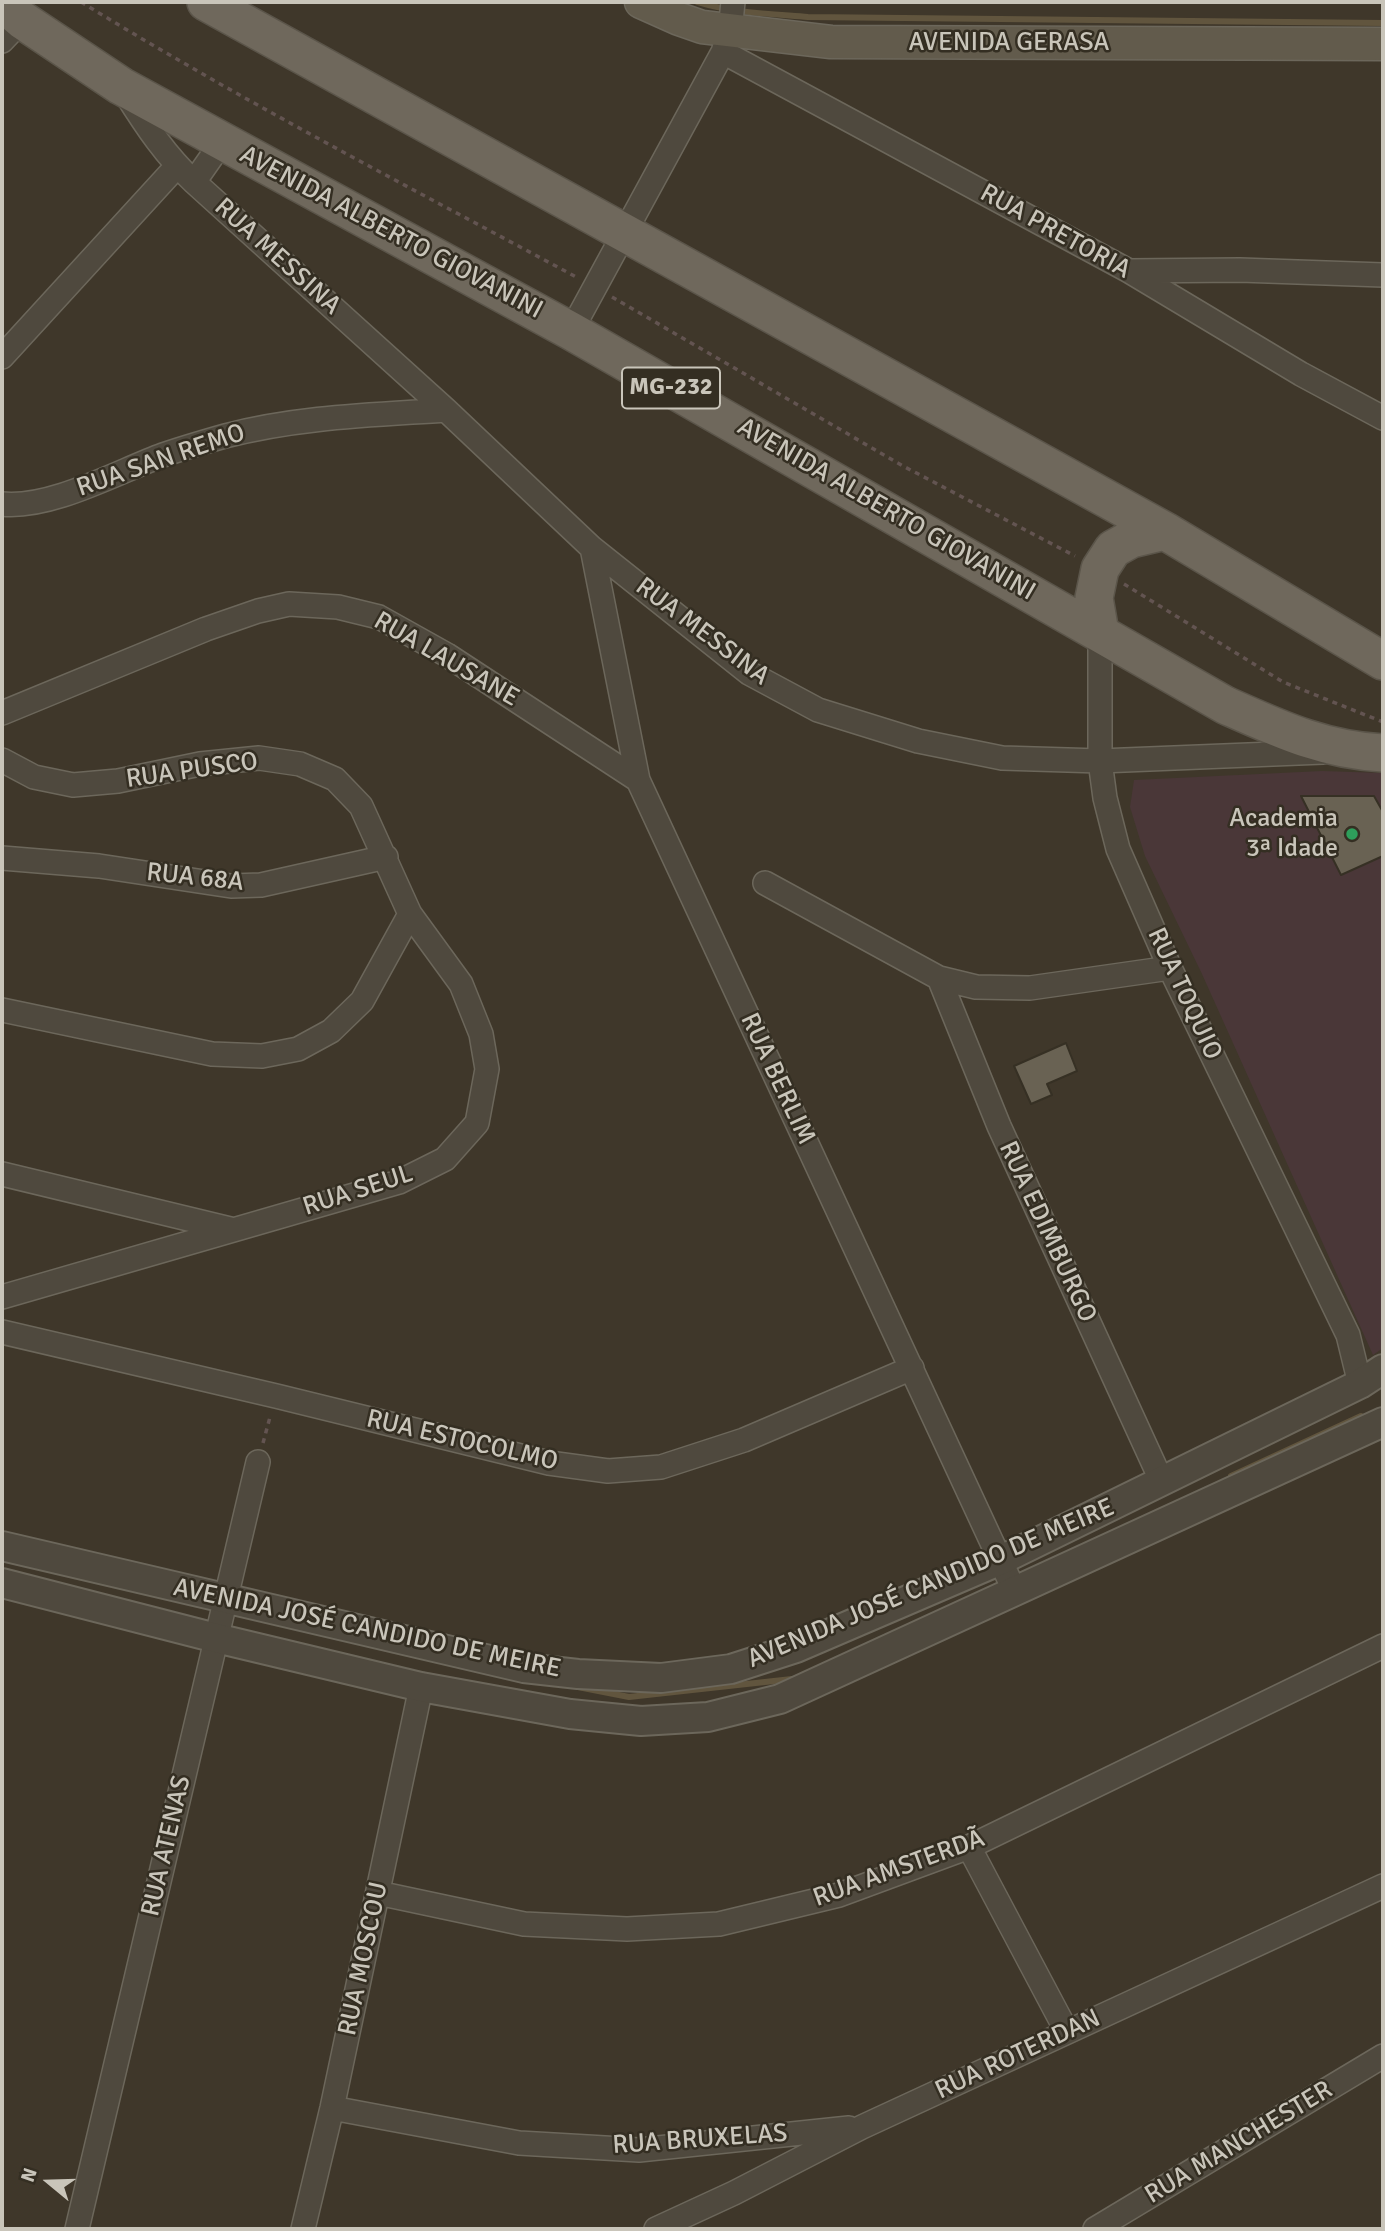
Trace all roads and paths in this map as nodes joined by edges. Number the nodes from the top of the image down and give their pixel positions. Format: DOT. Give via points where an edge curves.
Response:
graph roads {
  1 [pos="81,2"];
  2 [pos="206,2"];
  3 [pos="641,2"];
  4 [pos="8,24"];
  5 [pos="729,25"];
  6 [pos="1383,44"];
  7 [pos="121,86"];
  8 [pos="222,142"];
  9 [pos="177,166"];
  10 [pos="194,182"];
  11 [pos="624,232"];
  12 [pos="1129,271"];
  13 [pos="1383,275"];
  14 [pos="595,287"];
  15 [pos="572,331"];
  16 [pos="2,358"];
  17 [pos="446,410"];
  18 [pos="1383,418"];
  19 [pos="2,504"];
  20 [pos="1165,531"];
  21 [pos="592,548"];
  22 [pos="1100,569"];
  23 [pos="1100,633"];
  24 [pos="1383,661"];
  25 [pos="2,713"];
  26 [pos="1383,722"];
  27 [pos="1367,752"];
  28 [pos="2,760"];
  29 [pos="1100,761"];
  30 [pos="638,780"];
  31 [pos="386,857"];
  32 [pos="2,858"];
  33 [pos="765,883"];
  34 [pos="410,914"];
  35 [pos="1170,968"];
  36 [pos="939,978"];
  37 [pos="2,1010"];
  38 [pos="2,1174"];
  39 [pos="232,1230"];
  40 [pos="2,1297"];
  41 [pos="2,1332"];
  42 [pos="912,1368"];
  43 [pos="1377,1374"];
  44 [pos="276,1396"];
  45 [pos="1382,1427"];
  46 [pos="258,1462"];
  47 [pos="1162,1482"];
  48 [pos="2,1546"];
  49 [pos="1007,1576"];
  50 [pos="2,1585"];
  51 [pos="221,1617"];
  52 [pos="1383,1646"];
  53 [pos="421,1687"];
  54 [pos="969,1847"];
  55 [pos="1383,1886"];
  56 [pos="378,1894"];
  57 [pos="1068,2032"];
  58 [pos="1383,2056"];
  59 [pos="332,2108"];
  60 [pos="862,2126"];
  61 [pos="1111,2226"];
  62 [pos="77,2229"];
  63 [pos="303,2229"];
  64 [pos="656,2229"];
  1 -- 14 [label="path" via="311,135"];
  2 -- 11 [label="main road"];
  3 -- 5 [label="main road, AVENIDA GERASA" via="702,27"];
  4 -- 7 [label="main road, AVENIDA ALBERTO GIOVANINI / MG-232"];
  5 -- 6 [label="main road, AVENIDA GERASA" via="831,42"];
  5 -- 11 [label="street"];
  5 -- 12 [label="street, RUA PRETORIA"];
  7 -- 8 [label="main road, AVENIDA ALBERTO GIOVANINI / MG-232"];
  7 -- 9 [label="street, RUA MESSINA"];
  8 -- 10 [label="street, RUA MESSINA"];
  8 -- 15 [label="main road, AVENIDA ALBERTO GIOVANINI / MG-232"];
  9 -- 10 [label="street, RUA MESSINA"];
  9 -- 16 [label="street"];
  10 -- 17 [label="street, RUA MESSINA"];
  11 -- 14 [label="street"];
  11 -- 20 [label="main road"];
  12 -- 13 [label="street"];
  12 -- 18 [label="street, RUA PRETORIA"];
  14 -- 15 [label="street"];
  14 -- 22 [label="path" via="903,466"];
  15 -- 23 [label="main road, AVENIDA ALBERTO GIOVANINI / MG-232"];
  17 -- 19 [label="street, RUA SAN REMO" via="271,426 165,454 75,491 19,506"];
  17 -- 21 [label="street, RUA MESSINA"];
  20 -- 22 [label="main road" via="1130,539 1112,550"];
  20 -- 24 [label="main road"];
  21 -- 29 [label="street, RUA MESSINA" via="750,673 818,710 918,741 1002,758"];
  21 -- 30 [label="street, RUA BERLIM"];
  22 -- 23 [label="main road" via="1094,598"];
  22 -- 26 [label="path" via="1283,682"];
  23 -- 27 [label="main road, AVENIDA ALBERTO GIOVANINI / MG-232" via="1225,705 1292,734"];
  23 -- 29 [label="street, RUA TOQUIO"];
  25 -- 30 [label="street, RUA LAUSANE" via="258,611 289,604 338,607 379,617 447,655"];
  27 -- 29 [label="street, RUA MESSINA"];
  28 -- 31 [label="street, RUA PUSCO" via="34,777 73,785 247,759 300,764 335,779 361,806"];
  29 -- 35 [label="street, RUA TOQUIO" via="1118,849"];
  30 -- 42 [label="street, RUA BERLIM"];
  31 -- 32 [label="street, RUA 68A" via="261,885 231,886 88,864"];
  31 -- 34 [label="street, RUA PUSCO"];
  33 -- 36 [label="street"];
  34 -- 37 [label="street" via="362,1001 331,1031 298,1049 262,1056 212,1054"];
  34 -- 39 [label="street, RUA SEUL" via="461,984 481,1034 486,1069 477,1123 445,1159 399,1182"];
  35 -- 36 [label="street" via="1030,988 976,987"];
  35 -- 43 [label="street, RUA TOQUIO" via="1348,1335"];
  36 -- 47 [label="street, RUA EDIMBURGO" via="999,1126"];
  38 -- 39 [label="street"];
  39 -- 40 [label="street, RUA SEUL"];
  41 -- 44 [label="street, RUA ESTOCOLMO"];
  42 -- 44 [label="street, RUA ESTOCOLMO" via="744,1440 661,1467 608,1471 549,1463"];
  42 -- 49 [label="street, RUA BERLIM"];
  43 -- 45 [label="street"];
  43 -- 47 [label="street, AVENIDA JOSÉ CANDIDO DE MEIRE"];
  44 -- 46 [label="path"];
  45 -- 49 [label="street, AVENIDA JOSÉ CANDIDO DE MEIRE"];
  46 -- 51 [label="street, RUA ATENAS"];
  47 -- 49 [label="street, AVENIDA JOSÉ CANDIDO DE MEIRE"];
  48 -- 51 [label="street, AVENIDA JOSÉ CANDIDO DE MEIRE"];
  49 -- 51 [label="street, AVENIDA JOSÉ CANDIDO DE MEIRE" via="731,1670 661,1678 523,1668"];
  49 -- 53 [label="street, AVENIDA JOSÉ CANDIDO DE MEIRE" via="780,1699 708,1717 641,1721 570,1714"];
  50 -- 51 [label="street, AVENIDA JOSÉ CANDIDO DE MEIRE"];
  51 -- 53 [label="street, AVENIDA JOSÉ CANDIDO DE MEIRE"];
  51 -- 62 [label="street, RUA ATENAS"];
  52 -- 54 [label="street, RUA AMSTERDÃ"];
  53 -- 56 [label="street, RUA MOSCOU"];
  54 -- 56 [label="street, RUA AMSTERDÃ" via="839,1895 719,1924 627,1929 524,1924"];
  54 -- 57 [label="street"];
  55 -- 57 [label="street, RUA ROTERDAN"];
  56 -- 59 [label="street, RUA MOSCOU"];
  57 -- 60 [label="street, RUA ROTERDAN"];
  58 -- 61 [label="street, RUA MANCHESTER"];
  59 -- 60 [label="street, RUA BRUXELAS" via="519,2143 639,2150"];
  59 -- 63 [label="street, RUA MOSCOU"];
  60 -- 64 [label="street, RUA ROTERDAN"];
}
